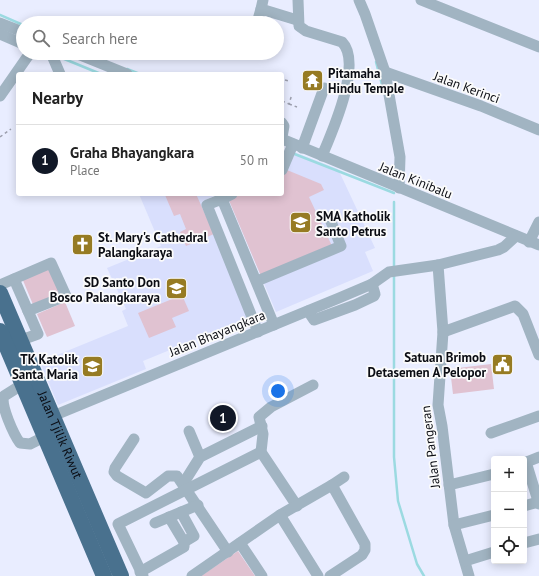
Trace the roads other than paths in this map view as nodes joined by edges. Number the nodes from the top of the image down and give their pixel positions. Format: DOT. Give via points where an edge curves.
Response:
graph roads {
  1 [pos="298,0"];
  2 [pos="359,0"];
  3 [pos="421,0"];
  4 [pos="262,5"];
  5 [pos="259,16"];
  6 [pos="297,20"];
  7 [pos="0,22"];
  8 [pos="0,34"];
  9 [pos="16,36"];
  10 [pos="0,38"];
  11 [pos="16,39"];
  12 [pos="16,41"];
  13 [pos="539,47"];
  14 [pos="25,60"];
  15 [pos="54,60"];
  16 [pos="92,60"];
  17 [pos="17,72"];
  18 [pos="59,72"];
  19 [pos="122,72"];
  20 [pos="385,72"];
  21 [pos="16,73"];
  22 [pos="324,88"];
  23 [pos="0,96"];
  24 [pos="539,130"];
  25 [pos="284,139"];
  26 [pos="297,146"];
  27 [pos="322,156"];
  28 [pos="284,167"];
  29 [pos="399,188"];
  30 [pos="227,196"];
  31 [pos="329,217"];
  32 [pos="539,222"];
  33 [pos="516,236"];
  34 [pos="534,243"];
  35 [pos="438,265"];
  36 [pos="14,279"];
  37 [pos="257,281"];
  38 [pos="0,285"];
  39 [pos="0,293"];
  40 [pos="28,311"];
  41 [pos="274,325"];
  42 [pos="0,331"];
  43 [pos="258,332"];
  44 [pos="443,332"];
  45 [pos="22,340"];
  46 [pos="3,347"];
  47 [pos="539,355"];
  48 [pos="23,384"];
  49 [pos="313,385"];
  50 [pos="52,416"];
  51 [pos="539,416"];
  52 [pos="262,426"];
  53 [pos="189,431"];
  54 [pos="491,433"];
  55 [pos="51,434"];
  56 [pos="134,439"];
  57 [pos="261,452"];
  58 [pos="539,457"];
  59 [pos="200,458"];
  60 [pos="527,462"];
  61 [pos="527,469"];
  62 [pos="491,475"];
  63 [pos="344,478"];
  64 [pos="332,485"];
  65 [pos="448,485"];
  66 [pos="185,487"];
  67 [pos="539,503"];
  68 [pos="198,504"];
  69 [pos="527,505"];
  70 [pos="297,506"];
  71 [pos="181,512"];
  72 [pos="280,516"];
  73 [pos="491,516"];
  74 [pos="169,517"];
  75 [pos="154,524"];
  76 [pos="454,525"];
  77 [pos="539,539"];
  78 [pos="184,542"];
  79 [pos="240,543"];
  80 [pos="527,543"];
  81 [pos="228,552"];
  82 [pos="491,553"];
  83 [pos="465,561"];
  84 [pos="142,574"];
  85 [pos="104,576"];
  86 [pos="121,576"];
  87 [pos="192,576"];
  88 [pos="262,576"];
  89 [pos="318,576"];
  90 [pos="330,576"];
  91 [pos="469,576"];
  1 -- 6 [label="street"];
  2 -- 20 [label="street"];
  3 -- 13 [label="street"];
  4 -- 5 [label="street"];
  4 -- 6 [label="street"];
  6 -- 27 [label="street" via="301,29 342,42 350,59 340,112"];
  7 -- 9 [label="street"];
  8 -- 11 [label="street"];
  10 -- 12 [label="street" via="8,42"];
  14 -- 17 [label="street"];
  15 -- 18 [label="street"];
  16 -- 19 [label="street"];
  20 -- 24 [label="street, Jalan Kerinci" via="481,106"];
  20 -- 29 [label="street" via="400,158"];
  21 -- 23 [label="street"];
  22 -- 26 [label="street"];
  25 -- 26 [label="street, Jalan Kinibalu"];
  26 -- 27 [label="street, Jalan Kinibalu"];
  26 -- 28 [label="street"];
  27 -- 29 [label="street, Jalan Kinibalu"];
  29 -- 33 [label="street, Jalan Kinibalu"];
  30 -- 37 [label="street"];
  30 -- 43 [label="street" via="207,205"];
  31 -- 37 [label="street" via="341,246"];
  32 -- 34 [label="street"];
  33 -- 34 [label="street, Jalan Kinibalu"];
  33 -- 35 [label="street" via="498,250"];
  35 -- 41 [label="street, Jalan Bhayangkara" via="389,272 372,284"];
  35 -- 44 [label="street, Jalan Pangeran"];
  36 -- 38 [label="street"];
  36 -- 40 [label="street"];
  36 -- 40 [label="street" via="51,263 66,296"];
  37 -- 41 [label="street"];
  39 -- 45 [label="highway, Jalan Tjilik Riwut"];
  40 -- 45 [label="street" via="38,334"];
  41 -- 43 [label="street, Jalan Bhayangkara"];
  42 -- 46 [label="highway, Jalan Tjilik Riwut"];
  43 -- 50 [label="street, Jalan Bhayangkara"];
  44 -- 47 [label="street" via="515,306 523,314"];
  44 -- 65 [label="street, Jalan Pangeran" via="438,406"];
  45 -- 46 [label="street"];
  45 -- 50 [label="highway, Jalan Tjilik Riwut"];
  46 -- 48 [label="highway, Jalan Tjilik Riwut"];
  48 -- 55 [label="highway, Jalan Tjilik Riwut"];
  48 -- 55 [label="street" via="4,396 2,401 20,443 30,444"];
  49 -- 52 [label="street" via="260,415"];
  50 -- 55 [label="highway, Jalan Tjilik Riwut"];
  51 -- 54 [label="street"];
  52 -- 57 [label="street"];
  52 -- 59 [label="street"];
  53 -- 59 [label="street"];
  55 -- 85 [label="highway, Jalan Tjilik Riwut"];
  55 -- 86 [label="highway, Jalan Tjilik Riwut"];
  56 -- 66 [label="street" via="115,468 117,476 146,493 170,475 177,476"];
  57 -- 66 [label="street"];
  57 -- 70 [label="street"];
  58 -- 60 [label="street"];
  59 -- 66 [label="street"];
  61 -- 67 [label="street"];
  62 -- 65 [label="street"];
  63 -- 64 [label="street"];
  64 -- 70 [label="street"];
  64 -- 90 [label="street" via="365,544 365,550 362,555"];
  65 -- 76 [label="street, Jalan Pangeran"];
  66 -- 68 [label="street"];
  66 -- 84 [label="street" via="118,524"];
  67 -- 69 [label="street"];
  68 -- 71 [label="street"];
  68 -- 81 [label="street"];
  70 -- 72 [label="street"];
  71 -- 74 [label="street"];
  71 -- 78 [label="street" via="194,536"];
  72 -- 79 [label="street"];
  72 -- 89 [label="street"];
  73 -- 76 [label="street"];
  74 -- 75 [label="street"];
  74 -- 78 [label="street"];
  76 -- 83 [label="street, Jalan Pangeran"];
  77 -- 80 [label="street"];
  78 -- 84 [label="street" via="183,549"];
  79 -- 81 [label="street"];
  79 -- 88 [label="street"];
  81 -- 87 [label="street"];
  82 -- 83 [label="street"];
  83 -- 91 [label="street, Jalan Pangeran"];
}
